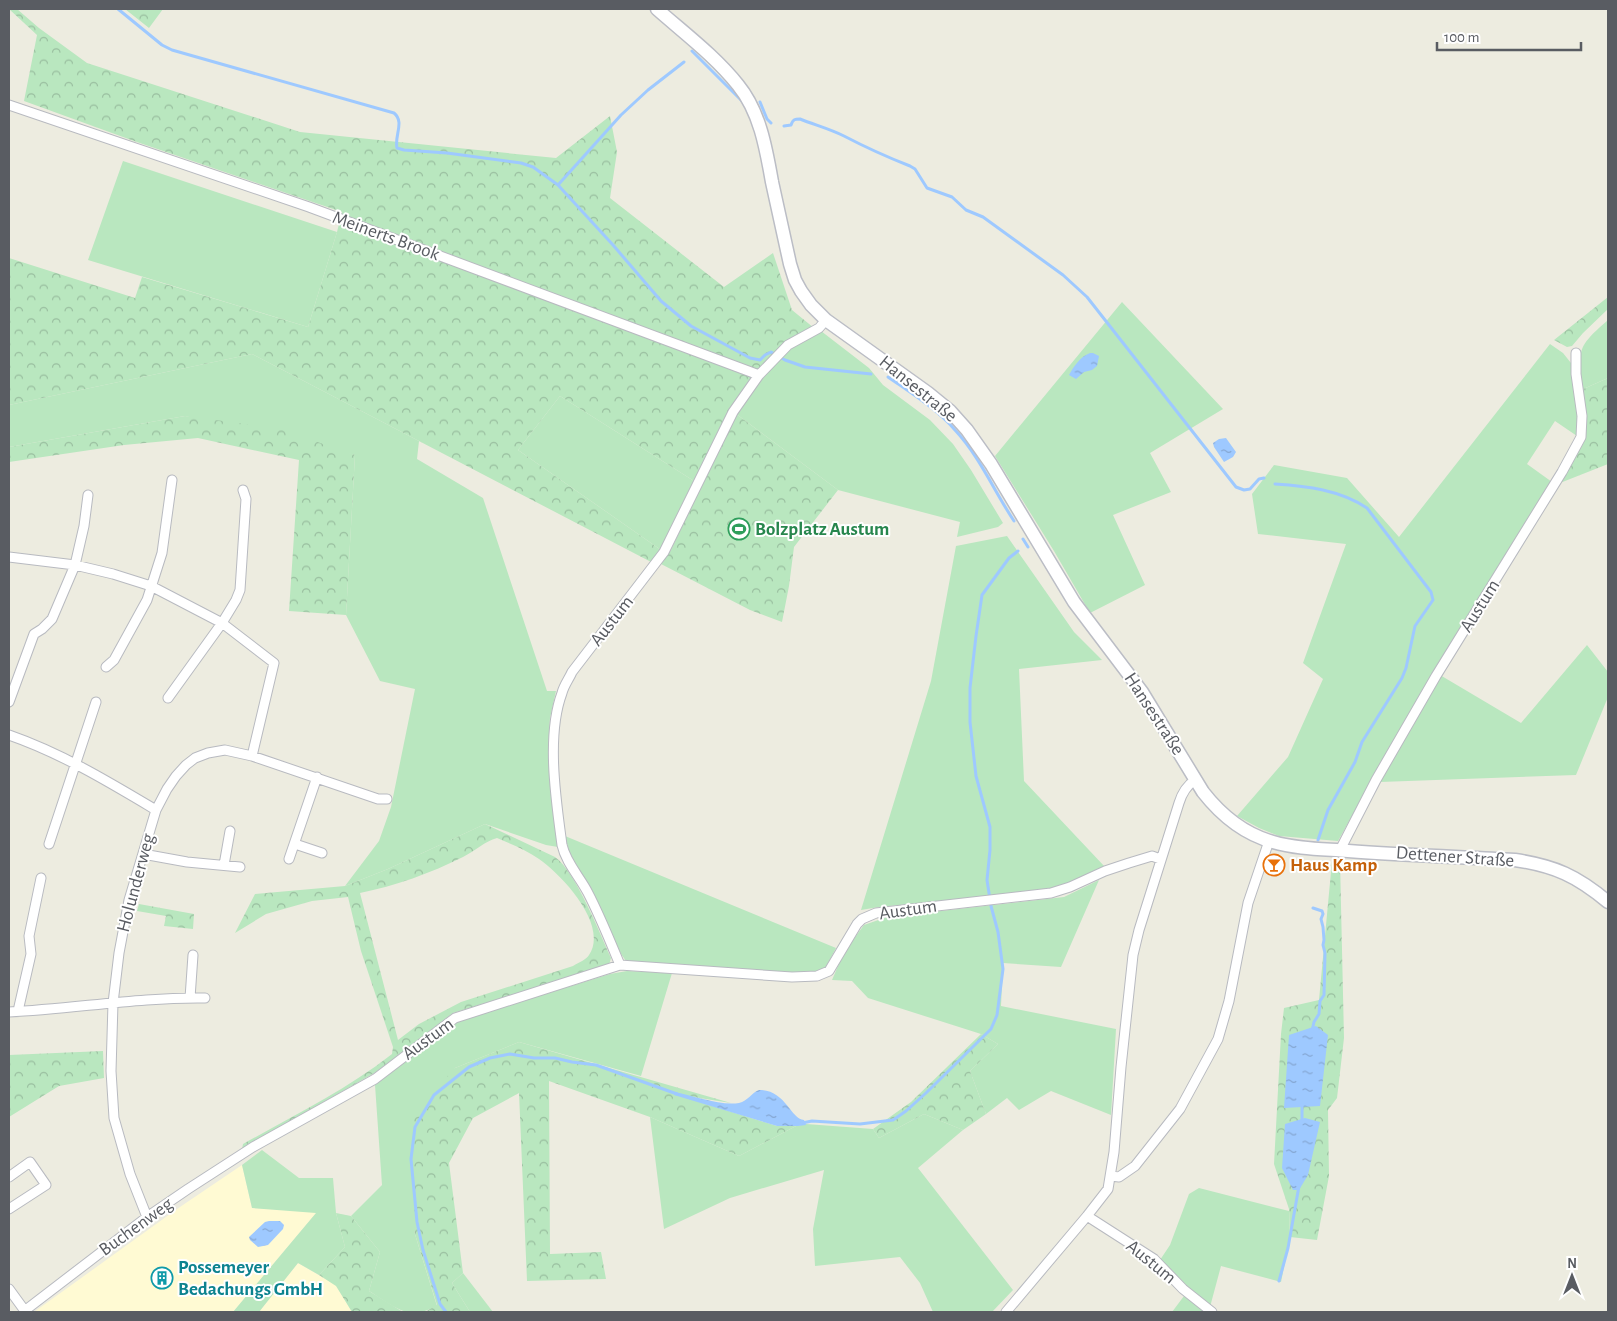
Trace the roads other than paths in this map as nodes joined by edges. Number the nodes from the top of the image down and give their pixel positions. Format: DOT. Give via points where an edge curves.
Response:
graph roads {
  1 [pos="657,9"];
  2 [pos="9,105"];
  3 [pos="826,320"];
  4 [pos="1576,353"];
  5 [pos="759,376"];
  6 [pos="172,480"];
  7 [pos="243,490"];
  8 [pos="88,495"];
  9 [pos="9,557"];
  10 [pos="75,565"];
  11 [pos="151,586"];
  12 [pos="222,623"];
  13 [pos="106,667"];
  14 [pos="168,698"];
  15 [pos="9,702"];
  16 [pos="96,702"];
  17 [pos="9,735"];
  18 [pos="252,756"];
  19 [pos="76,766"];
  20 [pos="317,777"];
  21 [pos="1195,780"];
  22 [pos="387,798"];
  23 [pos="156,810"];
  24 [pos="230,831"];
  25 [pos="1269,841"];
  26 [pos="49,844"];
  27 [pos="295,844"];
  28 [pos="1340,850"];
  29 [pos="143,854"];
  30 [pos="322,854"];
  31 [pos="289,859"];
  32 [pos="1160,859"];
  33 [pos="224,866"];
  34 [pos="240,867"];
  35 [pos="41,878"];
  36 [pos="1608,902"];
  37 [pos="193,955"];
  38 [pos="620,965"];
  39 [pos="190,998"];
  40 [pos="205,998"];
  41 [pos="113,1003"];
  42 [pos="18,1011"];
  43 [pos="9,1012"];
  44 [pos="253,1147"];
  45 [pos="1111,1176"];
  46 [pos="9,1177"];
  47 [pos="9,1209"];
  48 [pos="1088,1216"];
  49 [pos="147,1217"];
  50 [pos="9,1289"];
  51 [pos="24,1311"];
  52 [pos="1006,1312"];
  53 [pos="1212,1312"];
  1 -- 3 [label="street, Hansestraße" via="723,68 748,99 764,140 795,280 811,305"];
  2 -- 5 [label="street, Meinerts Brook" via="309,207"];
  3 -- 5 [label="street, Austum" via="819,328 788,345"];
  3 -- 21 [label="street, Hansestraße" via="934,397 967,430 1074,602 1142,692"];
  4 -- 28 [label="street, Austum" via="1581,437 1431,684"];
  5 -- 38 [label="street, Austum" via="734,412 664,552 572,672 556,713 554,762 564,853 592,900"];
  6 -- 11 [label="street" via="162,553"];
  7 -- 12 [label="street" via="246,499 240,590"];
  8 -- 10 [label="street"];
  9 -- 10 [label="street"];
  10 -- 11 [label="street"];
  10 -- 15 [label="street" via="52,619 34,634"];
  11 -- 12 [label="street"];
  11 -- 13 [label="street" via="147,600 114,660"];
  12 -- 14 [label="street"];
  12 -- 18 [label="street" via="274,663"];
  16 -- 19 [label="street"];
  17 -- 19 [label="street"];
  18 -- 20 [label="street, Holunderweg"];
  18 -- 23 [label="street, Holunderweg" via="225,750 195,758 176,776"];
  19 -- 23 [label="street"];
  19 -- 26 [label="street"];
  20 -- 22 [label="street, Holunderweg" via="378,799"];
  20 -- 27 [label="street"];
  21 -- 25 [label="street, Dettener Straße" via="1213,805 1230,821"];
  21 -- 32 [label="street" via="1182,794"];
  23 -- 29 [label="street, Holunderweg"];
  24 -- 33 [label="street"];
  25 -- 28 [label="street, Dettener Straße"];
  25 -- 45 [label="street" via="1248,903 1218,1039 1180,1109 1134,1166 1119,1177"];
  27 -- 30 [label="street"];
  27 -- 31 [label="street"];
  28 -- 36 [label="street, Dettener Straße" via="1535,863 1574,877"];
  29 -- 33 [label="street"];
  29 -- 41 [label="street, Holunderweg" via="129,900"];
  32 -- 38 [label="street, Austum" via="1152,856 1129,863 1051,893 876,913 857,924 829,971 817,976"];
  32 -- 45 [label="street" via="1133,955"];
  33 -- 34 [label="street"];
  35 -- 42 [label="street" via="29,936 31,954"];
  37 -- 39 [label="street"];
  38 -- 44 [label="street, Austum" via="455,1018 375,1079"];
  39 -- 40 [label="street"];
  39 -- 41 [label="street"];
  41 -- 42 [label="street"];
  41 -- 49 [label="street, Holunderweg" via="111,1071 114,1118 130,1174"];
  42 -- 43 [label="street"];
  44 -- 49 [label="street, Buchenweg"];
  45 -- 48 [label="street" via="1108,1189"];
  46 -- 47 [label="street" via="30,1162 46,1185"];
  48 -- 52 [label="street"];
  48 -- 53 [label="street, Austum" via="1154,1259 1183,1289"];
  49 -- 51 [label="street, Buchenweg"];
  50 -- 51 [label="street"];
}
